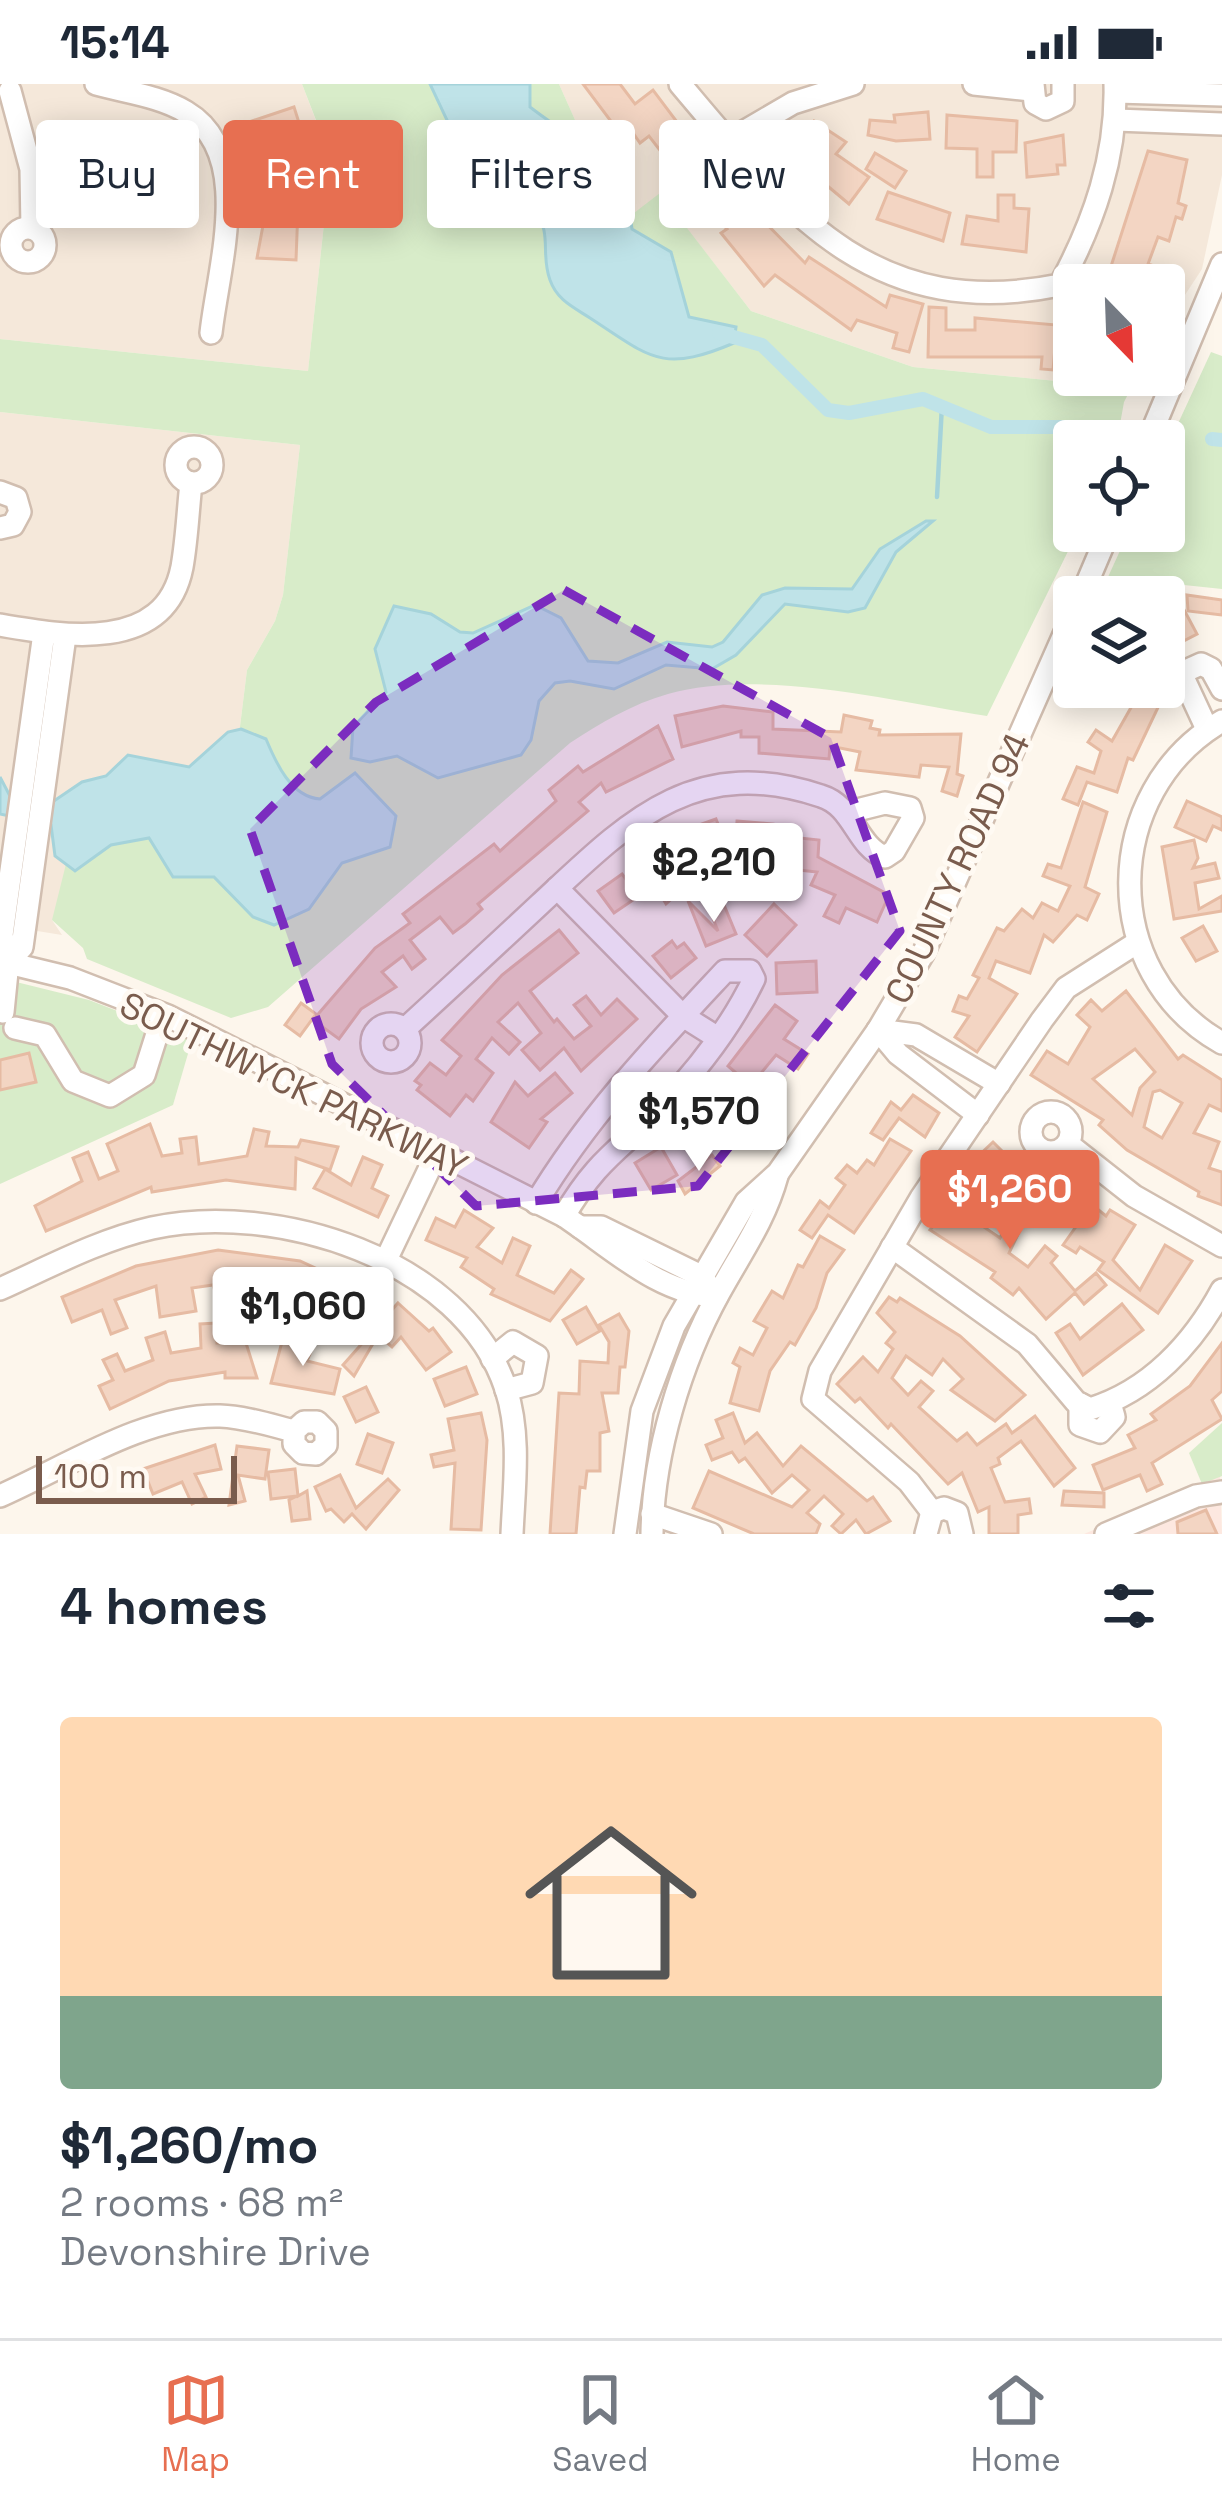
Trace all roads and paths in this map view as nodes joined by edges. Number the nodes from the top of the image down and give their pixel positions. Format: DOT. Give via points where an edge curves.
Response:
graph roads {
  1 [pos="96,84"];
  2 [pos="680,84"];
  3 [pos="854,84"];
  4 [pos="974,84"];
  5 [pos="1063,84"];
  6 [pos="12,87"];
  7 [pos="1032,87"];
  8 [pos="1116,88"];
  9 [pos="1222,94"];
  10 [pos="710,120"];
  11 [pos="764,120"];
  12 [pos="1116,121"];
  13 [pos="1222,124"];
  14 [pos="813,228"];
  15 [pos="32,229"];
  16 [pos="1222,264"];
  17 [pos="1212,321"];
  18 [pos="211,333"];
  19 [pos="1159,420"];
  20 [pos="191,483"];
  21 [pos="0,492"];
  22 [pos="0,528"];
  23 [pos="0,625"];
  24 [pos="55,634"];
  25 [pos="1053,660"];
  26 [pos="1222,689"];
  27 [pos="1215,725"];
  28 [pos="849,812"];
  29 [pos="557,888"];
  30 [pos="1138,942"];
  31 [pos="4,962"];
  32 [pos="163,1015"];
  33 [pos="682,1016"];
  34 [pos="4,1022"];
  35 [pos="405,1029"];
  36 [pos="878,1030"];
  37 [pos="718,1038"];
  38 [pos="1222,1042"];
  39 [pos="999,1084"];
  40 [pos="978,1115"];
  41 [pos="585,1125"];
  42 [pos="620,1141"];
  43 [pos="1068,1144"];
  44 [pos="436,1155"];
  45 [pos="778,1172"];
  46 [pos="536,1203"];
  47 [pos="572,1221"];
  48 [pos="1222,1246"];
  49 [pos="892,1247"];
  50 [pos="385,1262"];
  51 [pos="696,1286"];
  52 [pos="0,1289"];
  53 [pos="1222,1290"];
  54 [pos="717,1296"];
  55 [pos="492,1359"];
  56 [pos="506,1390"];
  57 [pos="294,1431"];
  58 [pos="1222,1492"];
  59 [pos="0,1496"];
  60 [pos="929,1523"];
  61 [pos="652,1524"];
  62 [pos="512,1534"];
  63 [pos="626,1534"];
  64 [pos="711,1534"];
  65 [pos="962,1534"];
  66 [pos="1106,1534"];
  1 -- 18 [label="street" via="190,114 220,151 226,185"];
  2 -- 10 [label="street"];
  3 -- 11 [label="street"];
  4 -- 7 [label="street"];
  5 -- 7 [label="street" via="1063,101 1053,109 1035,103"];
  6 -- 15 [label="street" via="31,169"];
  8 -- 9 [label="street"];
  8 -- 12 [label="street"];
  12 -- 13 [label="street"];
  12 -- 14 [label="street" via="1093,218 1060,284 1019,293 958,290 864,260"];
  16 -- 17 [label="street"];
  17 -- 19 [label="street"];
  20 -- 24 [label="street" via="182,571 163,606 132,628 88,638"];
  21 -- 22 [label="street" via="16,498 20,512"];
  23 -- 24 [label="street"];
  24 -- 31 [label="street" via="17,903 22,947"];
  25 -- 36 [label="street, COUNTY ROAD 94" via="948,903"];
  26 -- 27 [label="street" via="1201,664 1181,674"];
  27 -- 30 [label="street" via="1172,762 1138,820 1128,871"];
  28 -- 29 [label="street" via="822,796 733,783 698,789 614,833"];
  29 -- 33 [label="street"];
  29 -- 35 [label="street"];
  30 -- 38 [label="street" via="1173,1003"];
  30 -- 39 [label="street" via="1066,988"];
  31 -- 32 [label="street, SOUTHWYCK PARKWAY"];
  31 -- 34 [label="street"];
  32 -- 34 [label="street" via="144,1076 110,1096 73,1082 45,1035"];
  32 -- 44 [label="street, SOUTHWYCK PARKWAY"];
  33 -- 37 [label="street"];
  33 -- 37 [label="street" via="724,970 744,967 754,979"];
  33 -- 41 [label="street"];
  36 -- 39 [label="street" via="916,1035"];
  36 -- 40 [label="street"];
  36 -- 45 [label="street, COUNTY ROAD 94"];
  37 -- 42 [label="street" via="661,1108"];
  39 -- 40 [label="street"];
  40 -- 49 [label="street"];
  41 -- 42 [label="street"];
  41 -- 46 [label="street"];
  42 -- 47 [label="street" via="595,1166"];
  43 -- 48 [label="street" via="1134,1196"];
  44 -- 46 [label="street, SOUTHWYCK PARKWAY"];
  44 -- 50 [label="street"];
  45 -- 51 [label="street, COUNTY ROAD 94" via="746,1202"];
  45 -- 54 [label="street, COUNTY ROAD 94" via="767,1213"];
  46 -- 47 [label="street, SOUTHWYCK PARKWAY"];
  47 -- 51 [label="street, SOUTHWYCK PARKWAY" via="592,1241"];
  49 -- 53 [label="street" via="1027,1344 1094,1405 1176,1356"];
  49 -- 60 [label="street" via="820,1371 813,1399 909,1482"];
  50 -- 52 [label="street" via="296,1228 201,1222 107,1242"];
  50 -- 55 [label="street" via="454,1312"];
  51 -- 54 [label="street, SOUTHWYCK PARKWAY"];
  51 -- 63 [label="street, COUNTY ROAD 94" via="642,1411"];
  54 -- 61 [label="street, COUNTY ROAD 94" via="674,1409"];
  55 -- 56 [label="street"];
  55 -- 56 [label="street" via="513,1342 537,1356 532,1383"];
  56 -- 62 [label="street" via="515,1440"];
  57 -- 59 [label="street" via="242,1418 194,1418 158,1426"];
  58 -- 66 [label="street"];
  60 -- 65 [label="street" via="944,1508 957,1513"];
  61 -- 64 [label="street"];
}
